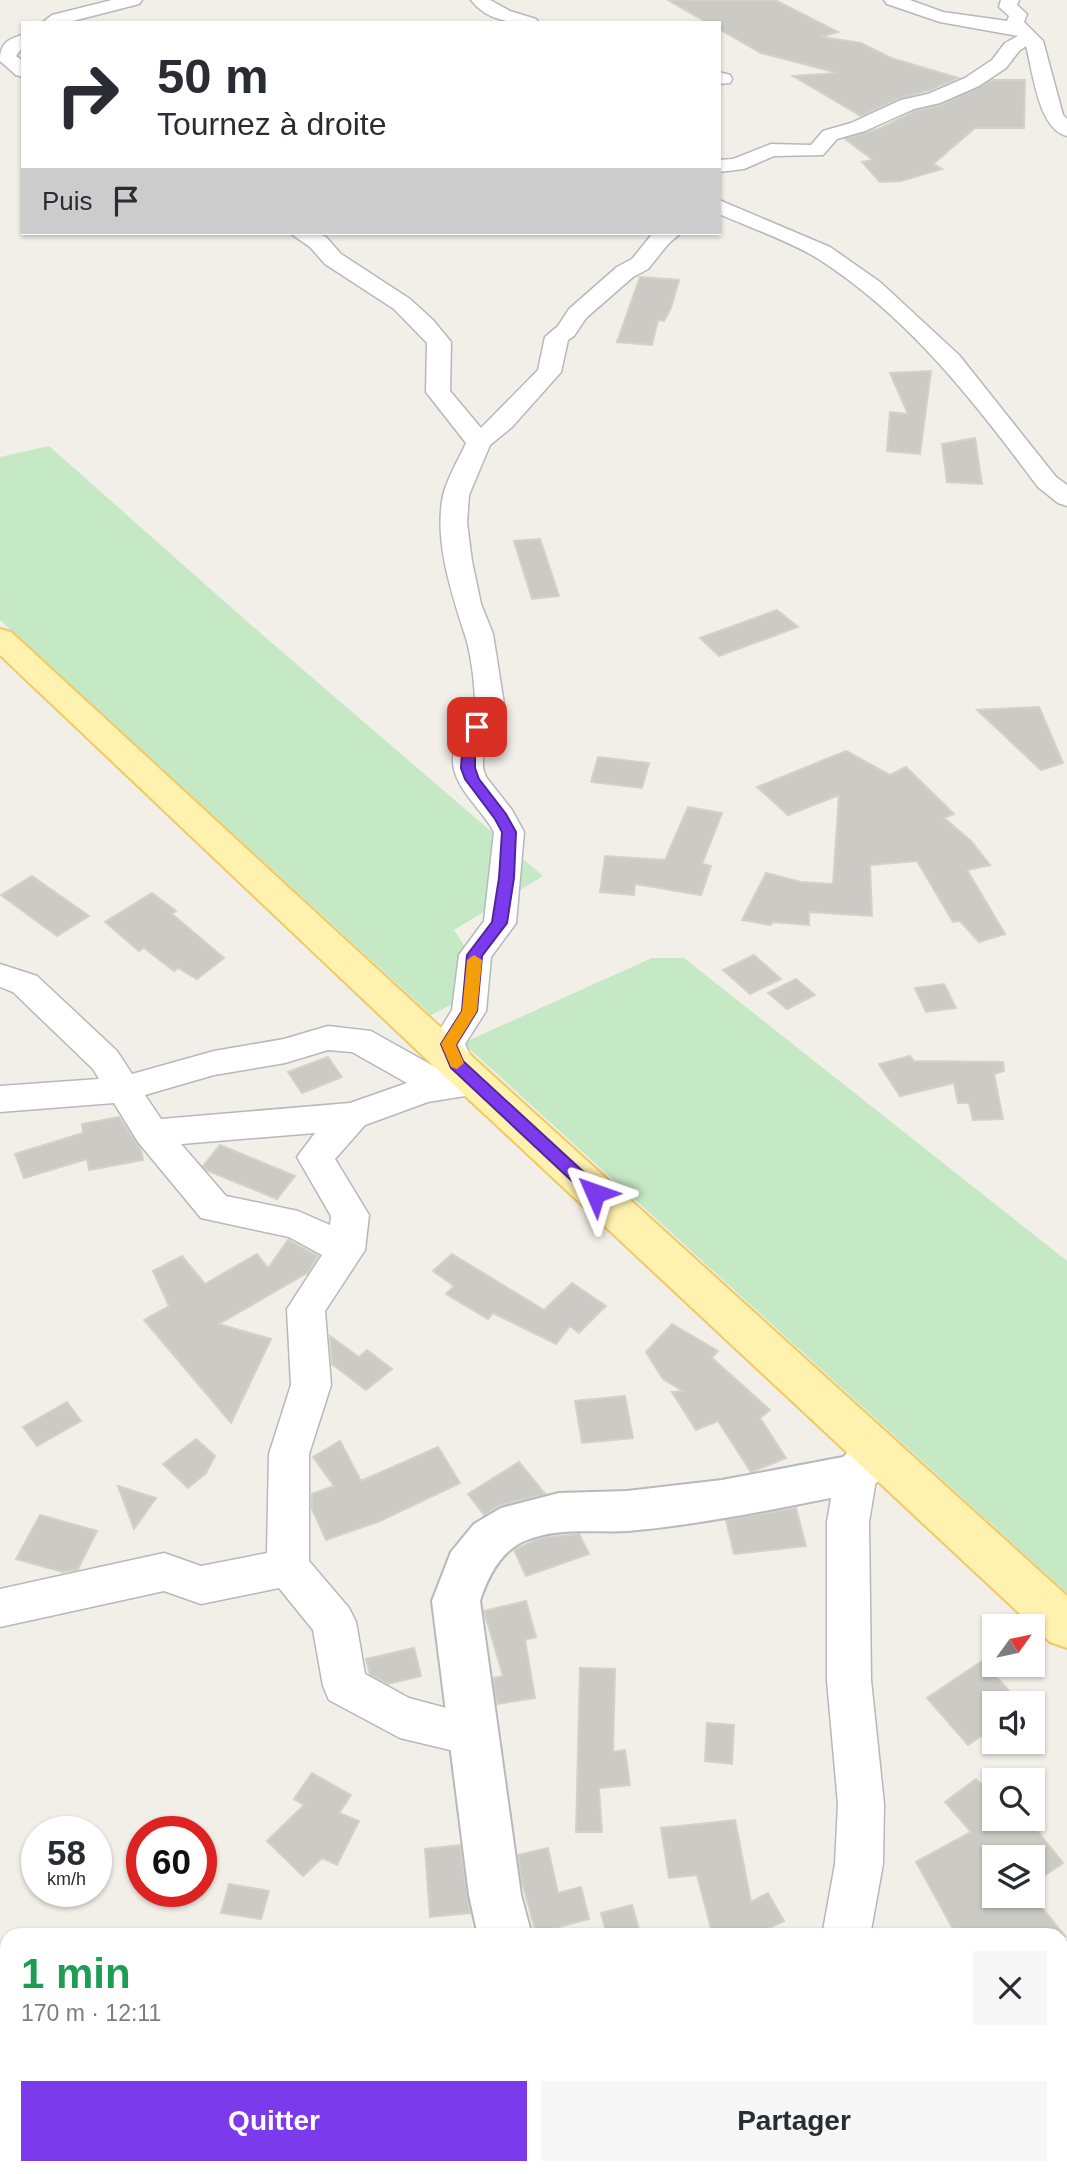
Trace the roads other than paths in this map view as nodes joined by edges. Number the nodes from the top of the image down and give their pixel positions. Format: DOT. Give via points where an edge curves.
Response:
graph roads {
  1 [pos="132,0"];
  2 [pos="480,0"];
  3 [pos="893,0"];
  4 [pos="1010,0"];
  5 [pos="54,21"];
  6 [pos="522,21"];
  7 [pos="21,41"];
  8 [pos="1036,42"];
  9 [pos="3,56"];
  10 [pos="21,70"];
  11 [pos="1067,130"];
  12 [pos="721,166"];
  13 [pos="721,207"];
  14 [pos="304,235"];
  15 [pos="666,235"];
  16 [pos="479,442"];
  17 [pos="1067,498"];
  18 [pos="0,638"];
  19 [pos="0,975"];
  20 [pos="457,1077"];
  21 [pos="123,1089"];
  22 [pos="0,1099"];
  23 [pos="353,1116"];
  24 [pos="151,1133"];
  25 [pos="346,1250"];
  26 [pos="867,1463"];
  27 [pos="288,1567"];
  28 [pos="0,1608"];
  29 [pos="1067,1628"];
  30 [pos="475,1735"];
  31 [pos="503,1928"];
  32 [pos="847,1928"];
  1 -- 5 [label="street"];
  2 -- 6 [label="street"];
  3 -- 8 [label="street"];
  4 -- 8 [label="street" via="1008,7 1017,14 1015,23"];
  7 -- 9 [label="street"];
  8 -- 11 [label="street" via="1054,117"];
  8 -- 12 [label="street" via="1013,47 999,64 972,82 830,135 816,151 771,150 737,165"];
  9 -- 10 [label="street"];
  13 -- 17 [label="street" via="822,252 872,287 951,360 1047,482"];
  14 -- 16 [label="street" via="425,325 439,342 438,392"];
  15 -- 16 [label="street" via="640,264 577,314 557,337 548,372"];
  16 -- 20 [label="street" via="457,495 454,523 491,704 468,752 468,768 509,832 500,923 475,955 469,1011 448,1044"];
  18 -- 20 [label="main road"];
  19 -- 21 [label="street" via="25,984 105,1060"];
  20 -- 21 [label="street" via="359,1040 328,1038"];
  20 -- 23 [label="street"];
  20 -- 26 [label="main road"];
  21 -- 22 [label="street"];
  21 -- 24 [label="street"];
  23 -- 24 [label="street"];
  23 -- 25 [label="street" via="315,1157 350,1215"];
  24 -- 25 [label="street" via="214,1208 298,1225"];
  25 -- 27 [label="street" via="306,1309 311,1385 289,1454"];
  26 -- 29 [label="main road"];
  26 -- 30 [label="street" via="688,1505 559,1513 517,1522 491,1538 468,1567 456,1601"];
  26 -- 32 [label="street" via="848,1522 849,1680 862,1804 859,1864"];
  27 -- 28 [label="street" via="201,1585 164,1573"];
  27 -- 30 [label="street" via="334,1622 345,1686 400,1717"];
  30 -- 31 [label="street"];
}
